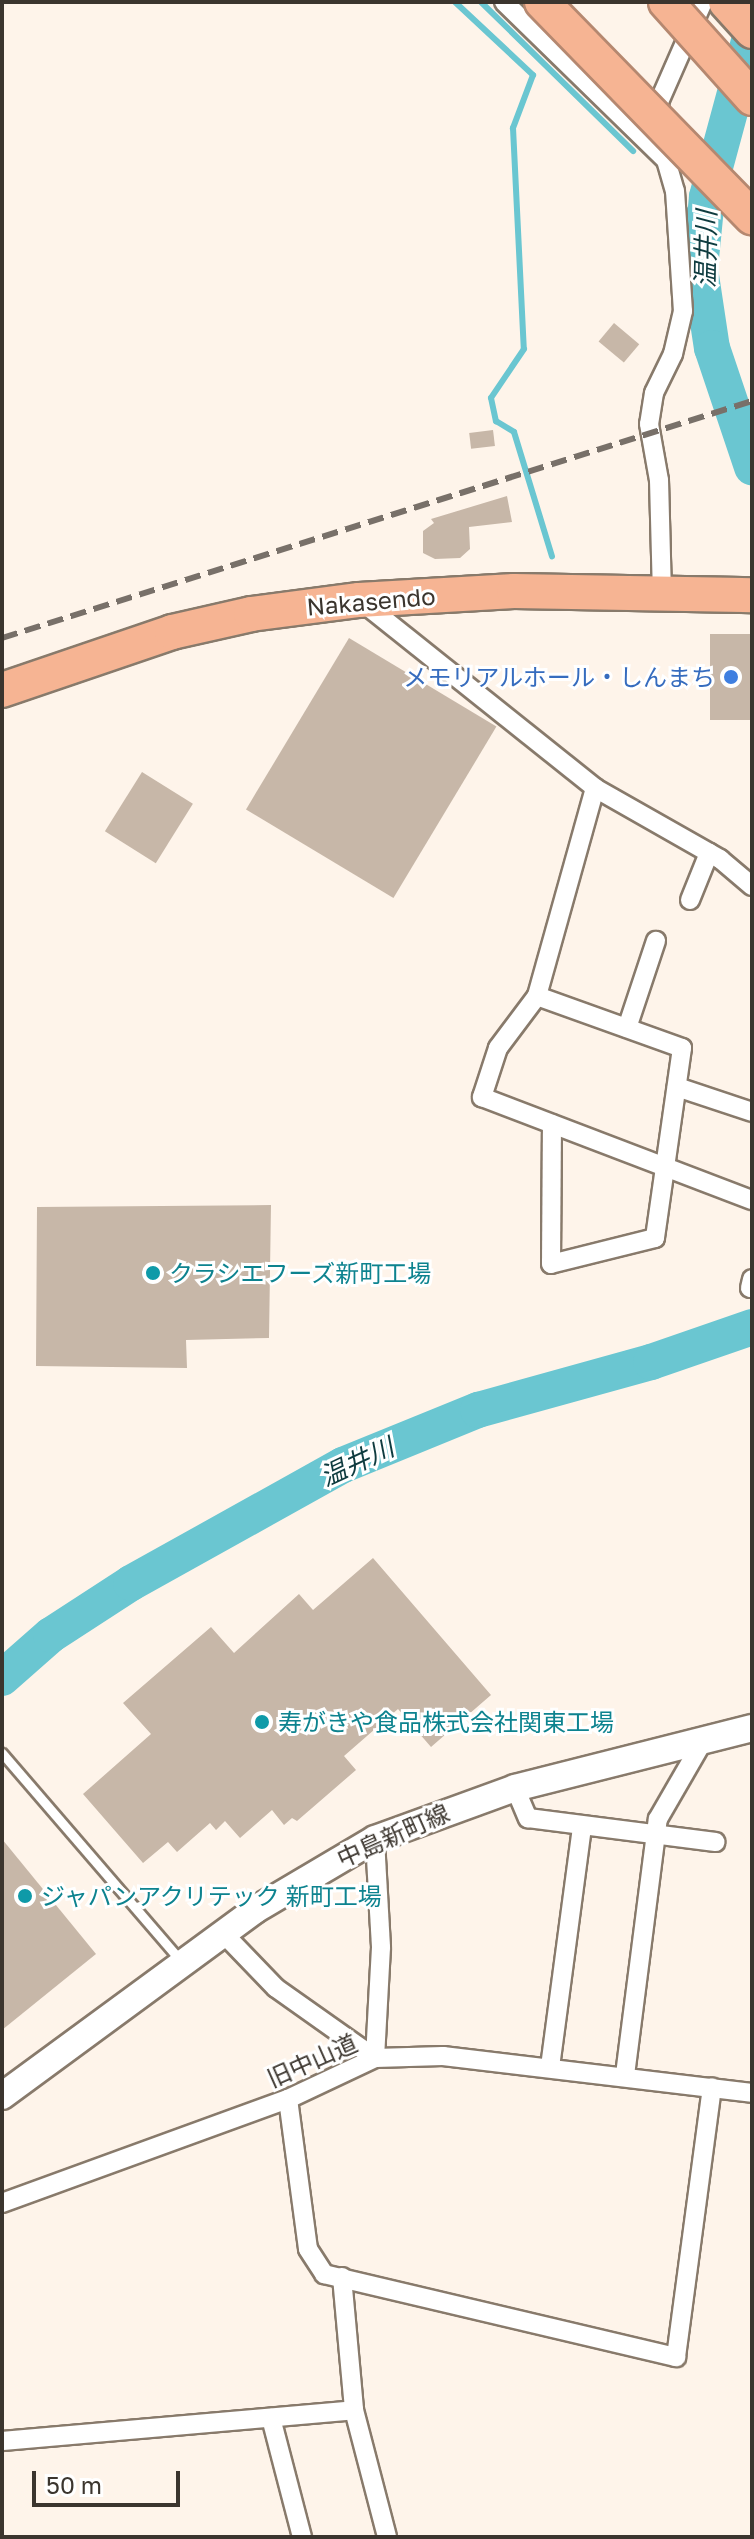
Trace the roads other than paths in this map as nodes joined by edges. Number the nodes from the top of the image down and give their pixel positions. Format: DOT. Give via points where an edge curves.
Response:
graph roads {
  1 [pos="504,2"];
  2 [pos="542,2"];
  3 [pos="666,2"];
  4 [pos="703,2"];
  5 [pos="726,2"];
  6 [pos="752,31"];
  7 [pos="752,98"];
  8 [pos="666,160"];
  9 [pos="752,217"];
  10 [pos="662,592"];
  11 [pos="752,595"];
  12 [pos="359,600"];
  13 [pos="2,690"];
  14 [pos="595,788"];
  15 [pos="709,853"];
  16 [pos="752,886"];
  17 [pos="690,900"];
  18 [pos="656,941"];
  19 [pos="537,996"];
  20 [pos="627,1028"];
  21 [pos="677,1087"];
  22 [pos="752,1112"];
  23 [pos="552,1124"];
  24 [pos="666,1168"];
  25 [pos="752,1200"];
  26 [pos="752,1728"];
  27 [pos="703,1741"];
  28 [pos="2,1753"];
  29 [pos="515,1788"];
  30 [pos="582,1827"];
  31 [pos="655,1833"];
  32 [pos="375,1839"];
  33 [pos="715,1842"];
  34 [pos="223,1933"];
  35 [pos="182,1962"];
  36 [pos="375,2058"];
  37 [pos="550,2067"];
  38 [pos="625,2075"];
  39 [pos="712,2087"];
  40 [pos="752,2093"];
  41 [pos="2,2096"];
  42 [pos="288,2099"];
  43 [pos="2,2203"];
  44 [pos="342,2277"];
  45 [pos="354,2410"];
  46 [pos="271,2418"];
  47 [pos="2,2441"];
  48 [pos="302,2537"];
  49 [pos="387,2537"];
  1 -- 8 [label="street"];
  2 -- 9 [label="highway, bridge"];
  3 -- 7 [label="highway, bridge"];
  4 -- 8 [label="street" via="659,102"];
  5 -- 6 [label="highway"];
  8 -- 10 [label="street" via="675,191 683,311 673,354 654,393 649,424 659,480"];
  10 -- 11 [label="highway, Nakasendo"];
  10 -- 12 [label="highway, Nakasendo" via="514,591"];
  12 -- 13 [label="highway, Nakasendo" via="251,614 172,632"];
  12 -- 14 [label="street"];
  14 -- 15 [label="street"];
  14 -- 19 [label="street"];
  15 -- 16 [label="street"];
  15 -- 17 [label="street"];
  18 -- 20 [label="street"];
  19 -- 20 [label="street"];
  19 -- 23 [label="street" via="498,1048 482,1097"];
  20 -- 21 [label="street" via="682,1048"];
  21 -- 22 [label="street"];
  21 -- 24 [label="street"];
  23 -- 24 [label="street"];
  23 -- 24 [label="street" via="551,1264 655,1238"];
  24 -- 25 [label="street"];
  26 -- 27 [label="main road, 中島新町線"];
  27 -- 29 [label="main road, 中島新町線"];
  27 -- 31 [label="street"];
  28 -- 35 [label="lane"];
  29 -- 30 [label="street" via="528,1818"];
  29 -- 32 [label="main road, 中島新町線"];
  30 -- 31 [label="street"];
  30 -- 37 [label="street"];
  31 -- 33 [label="street"];
  31 -- 38 [label="street"];
  32 -- 34 [label="main road, 中島新町線"];
  32 -- 36 [label="street" via="381,1947"];
  34 -- 35 [label="main road, 中島新町線"];
  34 -- 36 [label="street" via="276,1988"];
  35 -- 41 [label="main road, 中島新町線"];
  36 -- 37 [label="street, 旧中山道" via="443,2056"];
  36 -- 42 [label="street, 旧中山道"];
  37 -- 38 [label="street, 旧中山道"];
  38 -- 39 [label="street, 旧中山道"];
  39 -- 40 [label="street, 旧中山道"];
  39 -- 44 [label="street" via="676,2357"];
  42 -- 43 [label="street, 旧中山道"];
  42 -- 44 [label="street" via="308,2249 324,2274"];
  44 -- 45 [label="street"];
  45 -- 46 [label="street"];
  45 -- 49 [label="street"];
  46 -- 47 [label="street"];
  46 -- 48 [label="street"];
}
